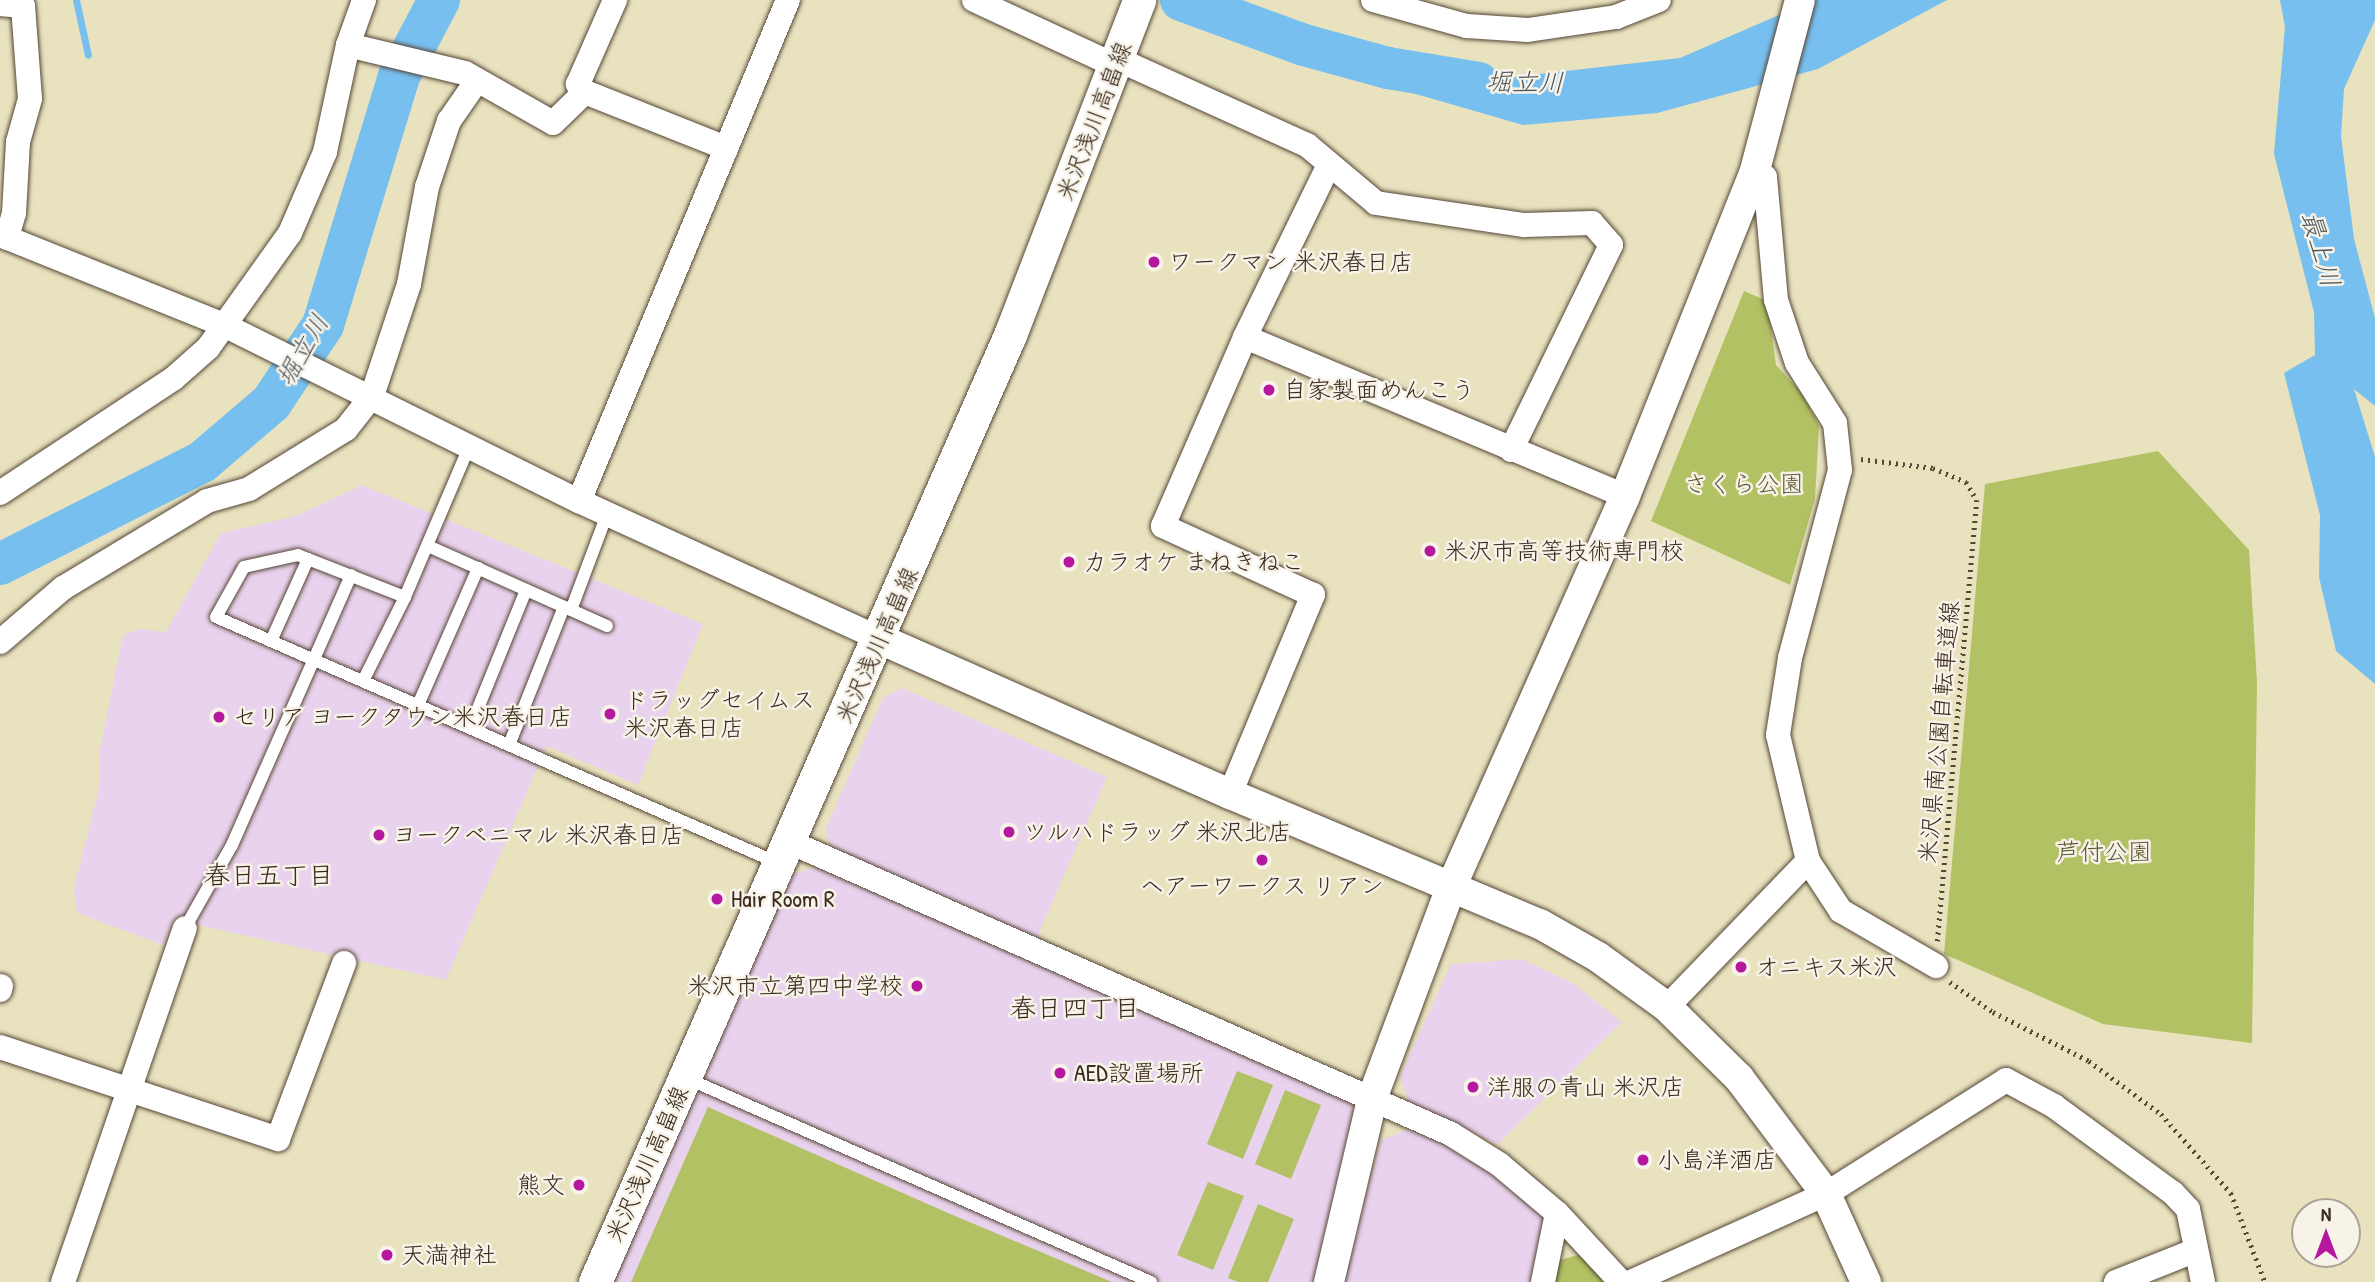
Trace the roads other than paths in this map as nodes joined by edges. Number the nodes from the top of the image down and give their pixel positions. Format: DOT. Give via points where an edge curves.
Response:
graph roads {
  1 [pos="364,0"];
  2 [pos="615,0"];
  3 [pos="788,0"];
  4 [pos="974,0"];
  5 [pos="1139,0"];
  6 [pos="1373,0"];
  7 [pos="1659,0"];
  8 [pos="1800,0"];
  9 [pos="0,4"];
  10 [pos="1618,8"];
  11 [pos="348,45"];
  12 [pos="1117,63"];
  13 [pos="471,77"];
  14 [pos="585,92"];
  15 [pos="726,148"];
  16 [pos="1328,167"];
  17 [pos="1754,174"];
  18 [pos="4,236"];
  19 [pos="224,326"];
  20 [pos="1245,337"];
  21 [pos="372,396"];
  22 [pos="469,447"];
  23 [pos="1511,450"];
  24 [pos="0,493"];
  25 [pos="1625,496"];
  26 [pos="579,501"];
  27 [pos="607,514"];
  28 [pos="428,546"];
  29 [pos="308,559"];
  30 [pos="478,568"];
  31 [pos="352,575"];
  32 [pos="526,590"];
  33 [pos="405,597"];
  34 [pos="567,608"];
  35 [pos="607,626"];
  36 [pos="880,639"];
  37 [pos="271,641"];
  38 [pos="0,642"];
  39 [pos="314,660"];
  40 [pos="363,681"];
  41 [pos="418,705"];
  42 [pos="470,728"];
  43 [pos="509,745"];
  44 [pos="1230,794"];
  45 [pos="785,853"];
  46 [pos="1808,861"];
  47 [pos="1452,886"];
  48 [pos="185,928"];
  49 [pos="344,963"];
  50 [pos="1936,966"];
  51 [pos="1667,1007"];
  52 [pos="0,1046"];
  53 [pos="685,1078"];
  54 [pos="127,1090"];
  55 [pos="1373,1096"];
  56 [pos="1826,1194"];
  57 [pos="1557,1213"];
  58 [pos="2194,1251"];
  59 [pos="63,1282"];
  60 [pos="595,1282"];
  61 [pos="1151,1282"];
  62 [pos="1329,1282"];
  63 [pos="1542,1282"];
  64 [pos="1621,1282"];
  65 [pos="1631,1282"];
  66 [pos="1866,1282"];
  67 [pos="2116,1282"];
  68 [pos="2203,1282"];
  1 -- 11 [label="street"];
  2 -- 14 [label="street" via="578,84"];
  3 -- 15 [label="street"];
  4 -- 12 [label="street"];
  5 -- 12 [label="main road, 米沢浅川高畠線"];
  6 -- 10 [label="street" via="1467,26 1528,30"];
  7 -- 10 [label="street"];
  8 -- 17 [label="street"];
  9 -- 18 [label="street" via="23,6 30,99 18,142 14,213"];
  11 -- 13 [label="street"];
  11 -- 19 [label="street" via="325,152 290,233"];
  12 -- 16 [label="street" via="1307,145"];
  12 -- 36 [label="main road, 米沢浅川高畠線" via="1015,323"];
  13 -- 14 [label="street" via="552,123"];
  13 -- 21 [label="street" via="449,121 427,187 409,284"];
  14 -- 15 [label="street"];
  15 -- 26 [label="street"];
  16 -- 20 [label="street"];
  16 -- 23 [label="street" via="1376,203 1524,225 1592,223 1611,245"];
  17 -- 25 [label="street"];
  17 -- 46 [label="street" via="1765,177 1776,300 1797,363 1835,423 1840,470 1790,658 1778,736"];
  18 -- 19 [label="street"];
  19 -- 21 [label="street"];
  19 -- 24 [label="street" via="208,348 173,379"];
  20 -- 23 [label="street"];
  20 -- 44 [label="street" via="1163,526 1313,595"];
  21 -- 22 [label="street"];
  21 -- 38 [label="street" via="346,429 248,489 207,501 63,588"];
  22 -- 26 [label="street"];
  22 -- 28 [label="lane"];
  23 -- 25 [label="street"];
  25 -- 47 [label="street"];
  26 -- 27 [label="street"];
  27 -- 34 [label="lane"];
  27 -- 36 [label="street"];
  28 -- 30 [label="lane"];
  28 -- 33 [label="lane"];
  29 -- 31 [label="lane"];
  29 -- 37 [label="lane"];
  29 -- 37 [label="lane" via="298,555 244,567 216,617"];
  30 -- 32 [label="lane"];
  30 -- 41 [label="lane"];
  31 -- 33 [label="lane"];
  31 -- 39 [label="lane"];
  32 -- 34 [label="lane"];
  32 -- 42 [label="lane"];
  33 -- 40 [label="lane"];
  34 -- 35 [label="lane"];
  34 -- 43 [label="lane"];
  36 -- 44 [label="street"];
  36 -- 45 [label="main road, 米沢浅川高畠線"];
  37 -- 39 [label="lane"];
  39 -- 40 [label="lane"];
  39 -- 48 [label="lane" via="232,845"];
  40 -- 41 [label="lane"];
  41 -- 42 [label="lane"];
  42 -- 43 [label="lane"];
  43 -- 45 [label="lane"];
  44 -- 47 [label="street"];
  45 -- 53 [label="main road, 米沢浅川高畠線"];
  45 -- 55 [label="street"];
  46 -- 50 [label="street" via="1840,911"];
  46 -- 51 [label="street"];
  47 -- 51 [label="street" via="1540,924 1598,957"];
  47 -- 55 [label="street"];
  48 -- 54 [label="street"];
  49 -- 54 [label="street" via="278,1139"];
  51 -- 56 [label="street" via="1738,1078"];
  52 -- 54 [label="street"];
  53 -- 60 [label="main road, 米沢浅川高畠線"];
  53 -- 61 [label="lane"];
  54 -- 59 [label="street"];
  55 -- 57 [label="street" via="1499,1164"];
  55 -- 62 [label="street"];
  56 -- 58 [label="street" via="2006,1080 2054,1106 2173,1192 2188,1209"];
  56 -- 65 [label="street"];
  56 -- 66 [label="street"];
  57 -- 63 [label="street"];
  57 -- 64 [label="street"];
  58 -- 67 [label="street"];
  58 -- 68 [label="street"];
}
